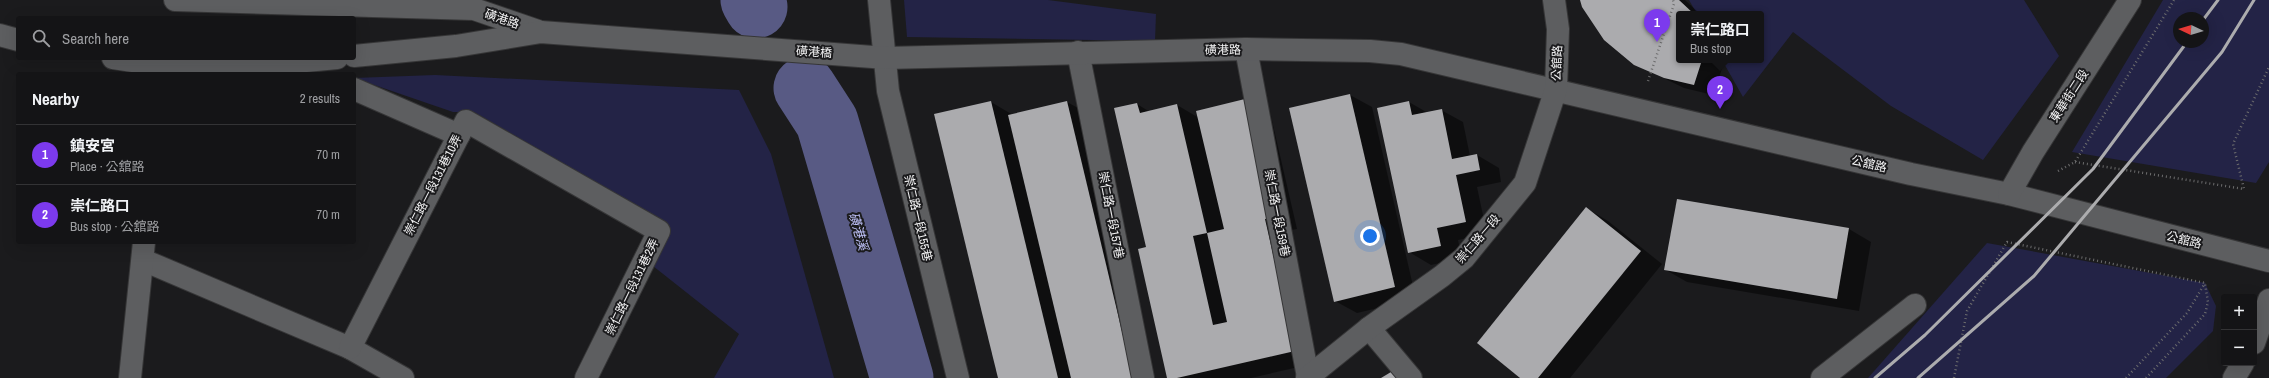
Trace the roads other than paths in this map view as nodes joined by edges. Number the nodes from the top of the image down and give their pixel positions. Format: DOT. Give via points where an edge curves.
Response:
graph roads {
  1 [pos="175,0"];
  2 [pos="879,0"];
  3 [pos="1554,0"];
  4 [pos="2130,0"];
  5 [pos="541,32"];
  6 [pos="0,35"];
  7 [pos="16,39"];
  8 [pos="741,47"];
  9 [pos="1246,49"];
  10 [pos="1078,52"];
  11 [pos="356,56"];
  12 [pos="886,58"];
  13 [pos="120,60"];
  14 [pos="316,60"];
  15 [pos="153,69"];
  16 [pos="1556,89"];
  17 [pos="356,90"];
  18 [pos="459,135"];
  19 [pos="562,175"];
  20 [pos="2009,194"];
  21 [pos="144,251"];
  22 [pos="2269,261"];
  23 [pos="2269,300"];
  24 [pos="1915,305"];
  25 [pos="1369,328"];
  26 [pos="2257,334"];
  27 [pos="350,348"];
  28 [pos="2241,366"];
  29 [pos="130,378"];
  30 [pos="403,378"];
  31 [pos="586,378"];
  32 [pos="958,378"];
  33 [pos="1143,378"];
  34 [pos="1308,378"];
  35 [pos="1411,378"];
  36 [pos="1822,378"];
  37 [pos="2234,378"];
  1 -- 5 [label="street, 磺港路" via="474,9"];
  2 -- 12 [label="street, 崇仁路一段155巷"];
  3 -- 16 [label="street, 公舘路" via="1558,29"];
  4 -- 20 [label="street, 東華街二段"];
  5 -- 8 [label="street, 磺港路"];
  5 -- 11 [label="street, 磺港路" via="456,46"];
  6 -- 7 [label="street"];
  8 -- 12 [label="street, 磺港橋"];
  9 -- 10 [label="street, 磺港路"];
  9 -- 16 [label="street, 磺港路" via="1401,54"];
  9 -- 34 [label="street, 崇仁路一段159巷"];
  10 -- 12 [label="street, 磺港路"];
  10 -- 33 [label="street, 崇仁路一段157巷"];
  12 -- 32 [label="street, 崇仁路一段155巷" via="888,91"];
  13 -- 15 [label="street"];
  14 -- 15 [label="street" via="265,65"];
  16 -- 20 [label="street, 公舘路"];
  16 -- 25 [label="street, 崇仁路一段" via="1525,184 1464,258"];
  17 -- 18 [label="street"];
  18 -- 19 [label="street, 崇仁路一段131巷10弄" via="466,121"];
  18 -- 27 [label="street, 崇仁路一段131巷10弄"];
  19 -- 31 [label="street, 崇仁路一段131巷2弄" via="659,231"];
  20 -- 22 [label="street, 公舘路"];
  21 -- 27 [label="street"];
  21 -- 29 [label="street"];
  23 -- 26 [label="street"];
  24 -- 36 [label="street"];
  25 -- 34 [label="street, 崇仁路一段"];
  25 -- 35 [label="street"];
  27 -- 30 [label="street"];
  28 -- 37 [label="street"];
}
